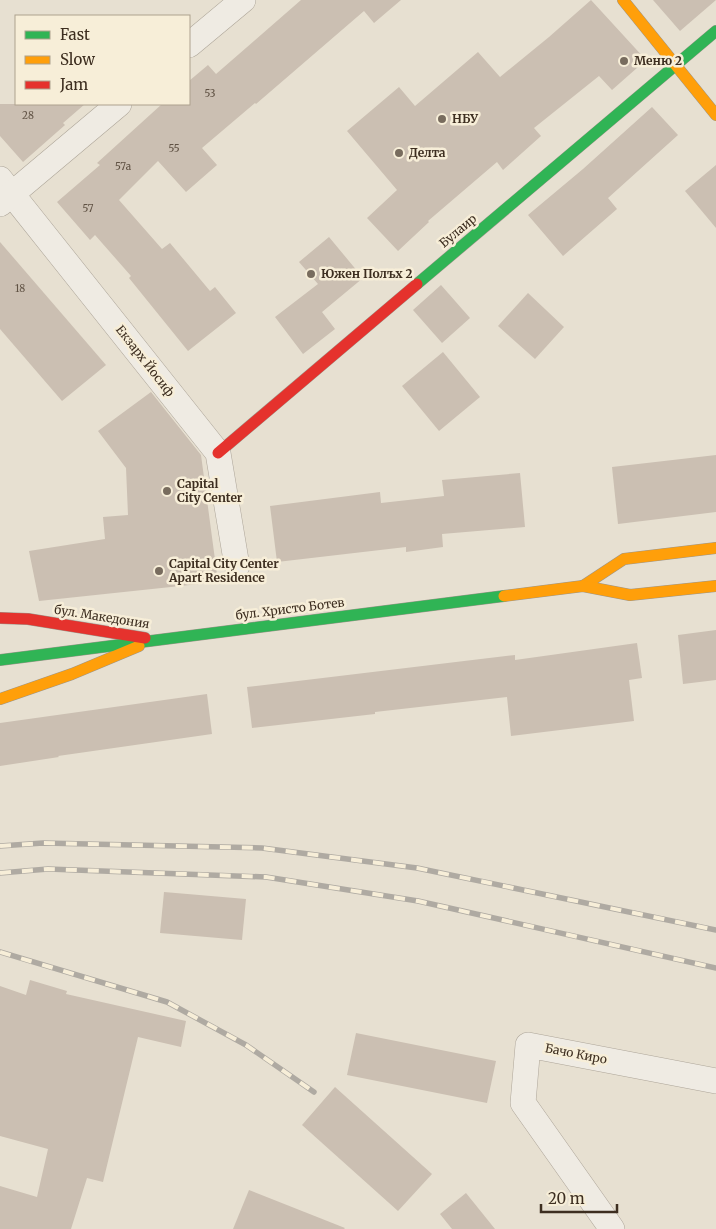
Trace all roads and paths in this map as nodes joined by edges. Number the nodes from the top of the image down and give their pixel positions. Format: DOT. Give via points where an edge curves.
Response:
graph roads {
  1 [pos="243,0"];
  2 [pos="622,0"];
  3 [pos="716,30"];
  4 [pos="190,44"];
  5 [pos="676,64"];
  6 [pos="118,105"];
  7 [pos="716,116"];
  8 [pos="4,192"];
  9 [pos="218,453"];
  10 [pos="716,548"];
  11 [pos="237,566"];
  12 [pos="583,586"];
  13 [pos="716,586"];
  14 [pos="0,618"];
  15 [pos="154,640"];
  16 [pos="0,660"];
  17 [pos="0,700"];
  18 [pos="716,1081"];
  19 [pos="612,1229"];
  1 -- 4 [label="street"];
  2 -- 5 [label="street"];
  3 -- 5 [label="street, Булаир"];
  5 -- 7 [label="street"];
  5 -- 9 [label="street, Булаир"];
  6 -- 8 [label="street"];
  8 -- 9 [label="street, Екзарх Йосиф"];
  9 -- 11 [label="street, Екзарх Йосиф"];
  10 -- 12 [label="street, бул. Христо Ботев" via="624,559"];
  12 -- 13 [label="street, бул. Христо Ботев" via="630,596"];
  12 -- 15 [label="street, бул. Христо Ботев"];
  14 -- 15 [label="street, бул. Македония" via="28,619"];
  15 -- 16 [label="street, бул. Христо Ботев"];
  15 -- 17 [label="street, бул. Македония"];
  18 -- 19 [label="street, Бачо Киро" via="528,1045 523,1103"];
}
